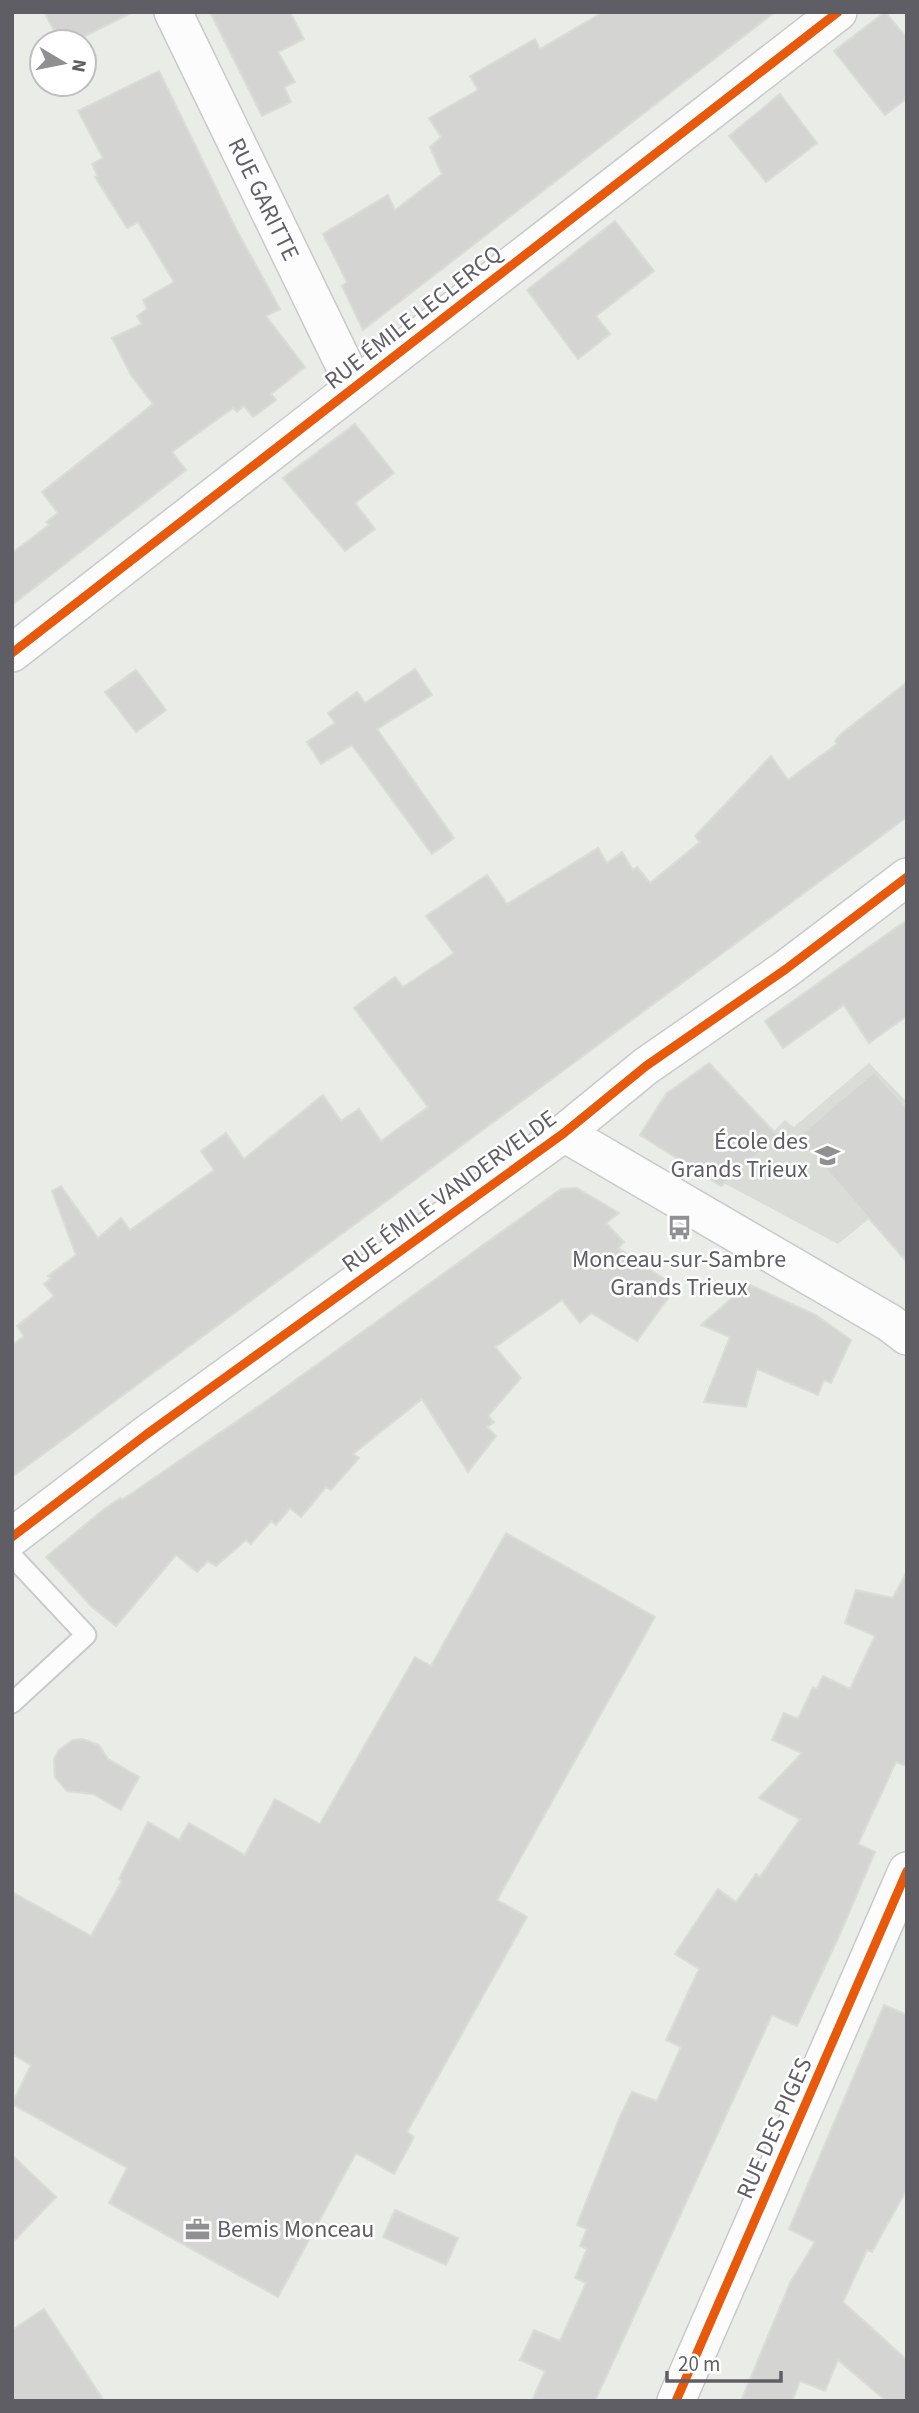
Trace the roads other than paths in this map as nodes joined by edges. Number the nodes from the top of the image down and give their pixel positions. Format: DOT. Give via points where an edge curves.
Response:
graph roads {
  1 [pos="173,12"];
  2 [pos="838,12"];
  3 [pos="355,387"];
  4 [pos="12,653"];
  5 [pos="907,877"];
  6 [pos="564,1133"];
  7 [pos="907,1336"];
  8 [pos="12,1536"];
  9 [pos="12,1556"];
  10 [pos="12,1703"];
  11 [pos="907,1871"];
  12 [pos="676,2401"];
  1 -- 3 [label="street, RUE GARITTE"];
  2 -- 3 [label="street, RUE ÉMILE LECLERCQ"];
  3 -- 4 [label="street, RUE ÉMILE LECLERCQ"];
  5 -- 6 [label="street, RUE ÉMILE VANDERVELDE" via="786,969 646,1066"];
  6 -- 7 [label="street"];
  6 -- 8 [label="street, RUE ÉMILE VANDERVELDE"];
  9 -- 10 [label="lane" via="86,1635"];
  11 -- 12 [label="street, RUE DES PIGES"];
}
